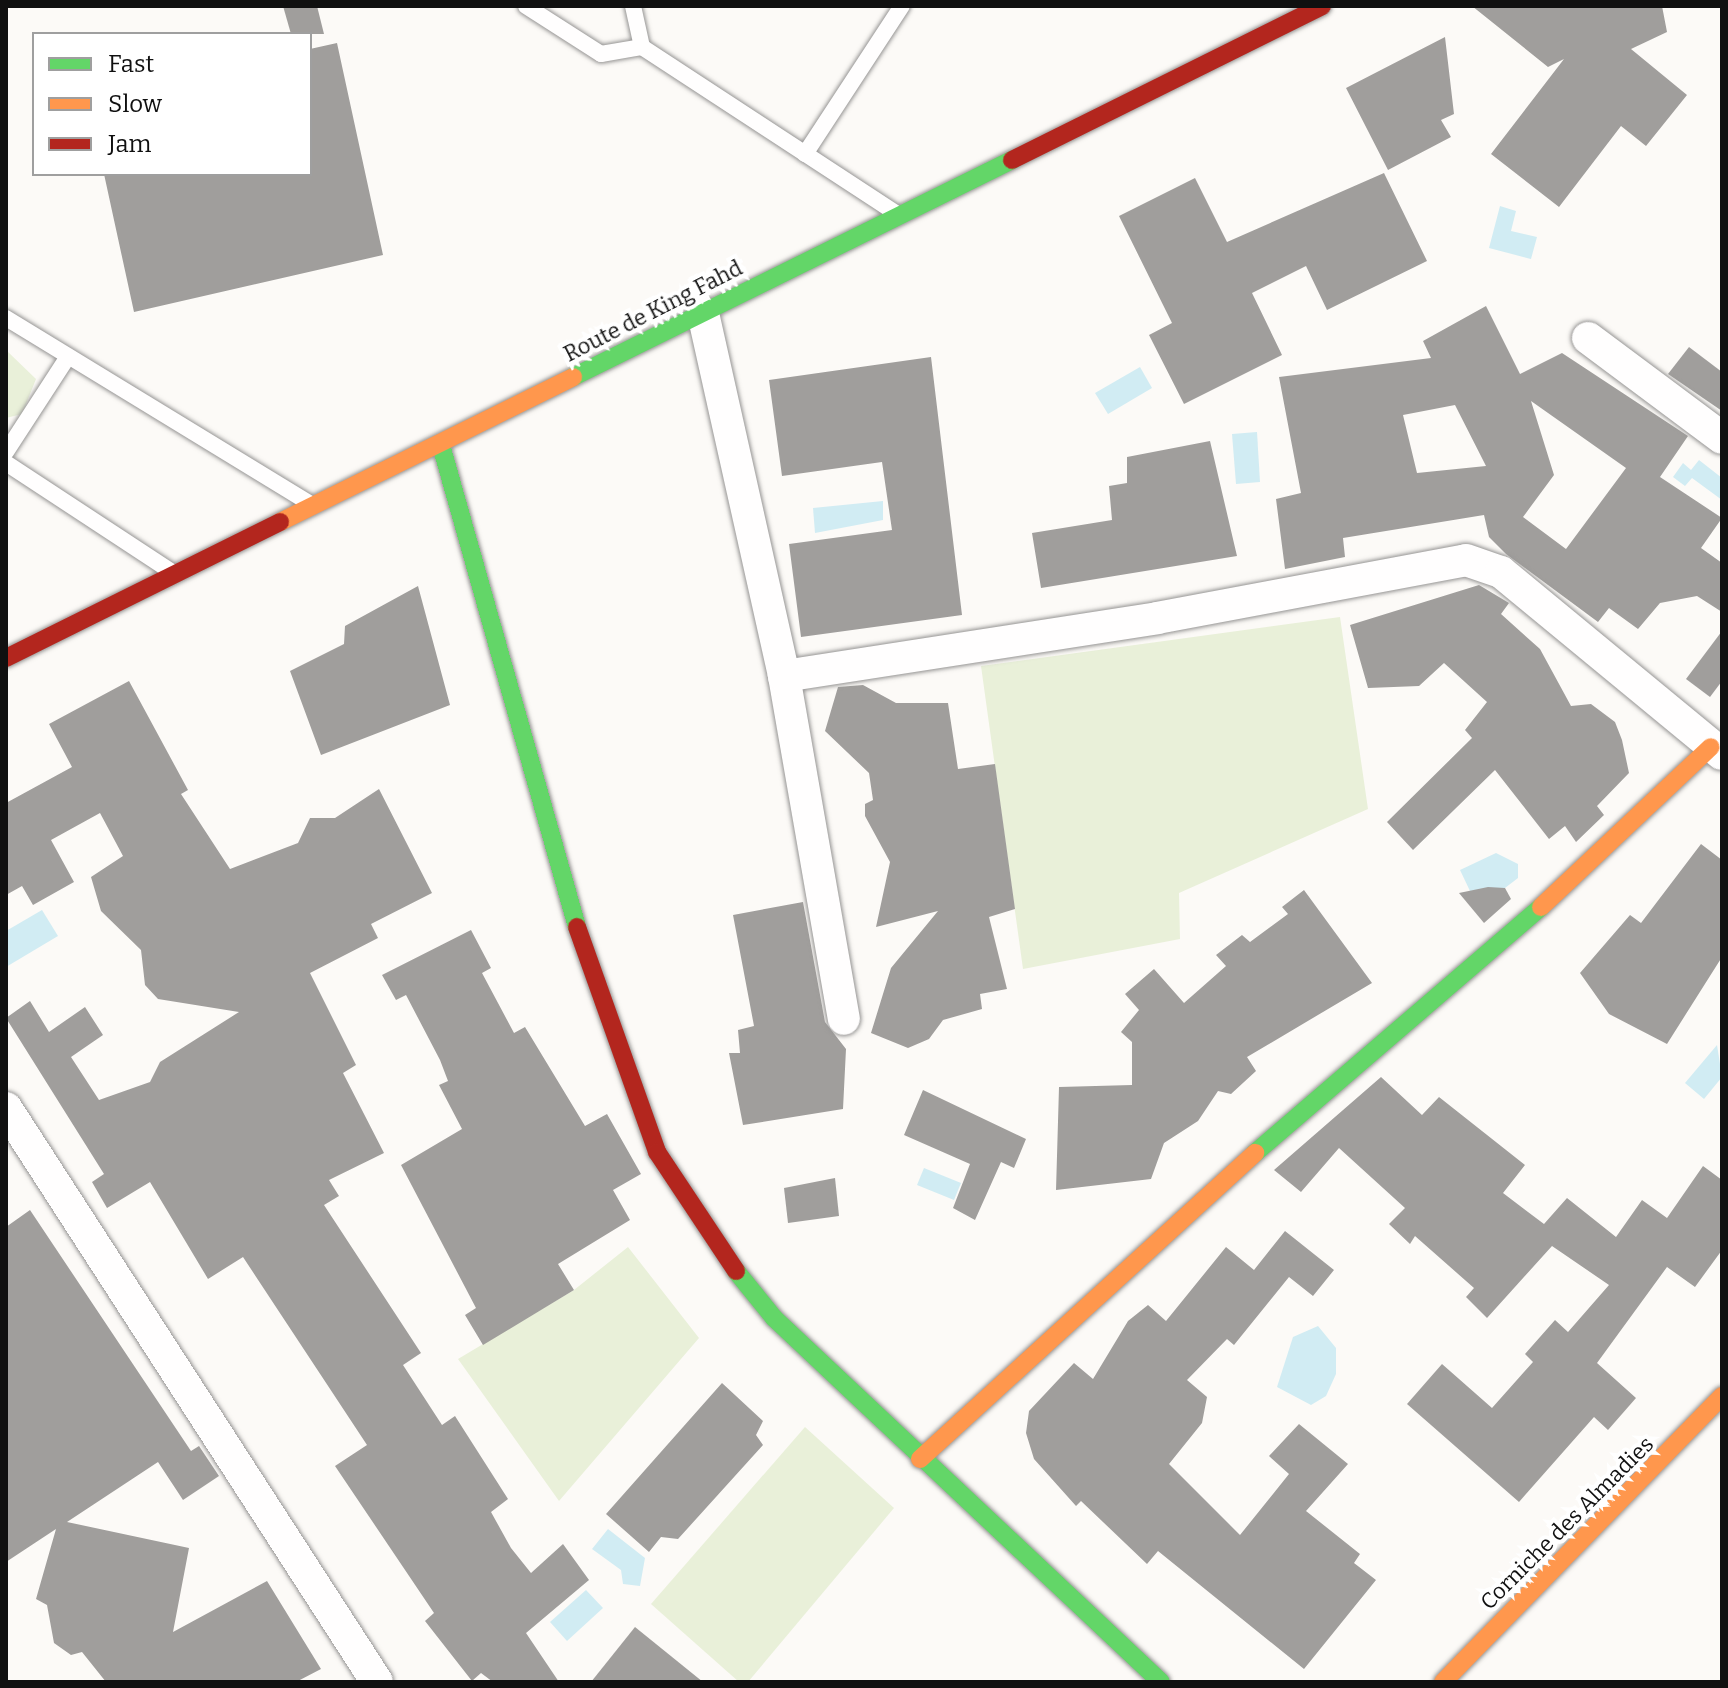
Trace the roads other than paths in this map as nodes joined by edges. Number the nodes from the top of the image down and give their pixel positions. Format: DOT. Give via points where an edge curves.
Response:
graph roads {
  1 [pos="526,6"];
  2 [pos="633,6"];
  3 [pos="902,6"];
  4 [pos="1322,6"];
  5 [pos="642,47"];
  6 [pos="805,154"];
  7 [pos="897,214"];
  8 [pos="703,313"];
  9 [pos="6,318"];
  10 [pos="1588,338"];
  11 [pos="67,358"];
  12 [pos="1722,438"];
  13 [pos="441,445"];
  14 [pos="6,452"];
  15 [pos="6,463"];
  16 [pos="312,504"];
  17 [pos="175,575"];
  18 [pos="6,658"];
  19 [pos="784,676"];
  20 [pos="1717,751"];
  21 [pos="844,1019"];
  22 [pos="6,1108"];
  23 [pos="1722,1396"];
  24 [pos="920,1459"];
  25 [pos="377,1682"];
  26 [pos="1161,1682"];
  27 [pos="1443,1682"];
  1 -- 5 [label="lane" via="601,54"];
  2 -- 5 [label="lane"];
  3 -- 6 [label="lane"];
  4 -- 7 [label="street, Route de King Fahd"];
  5 -- 6 [label="lane"];
  6 -- 7 [label="lane"];
  7 -- 8 [label="street, Route de King Fahd"];
  8 -- 13 [label="street, Route de King Fahd"];
  8 -- 19 [label="street"];
  9 -- 11 [label="lane"];
  10 -- 12 [label="street"];
  11 -- 14 [label="lane"];
  11 -- 16 [label="lane"];
  13 -- 16 [label="street, Route de King Fahd"];
  13 -- 24 [label="street" via="587,963 657,1152 701,1228 774,1318"];
  15 -- 17 [label="lane"];
  16 -- 17 [label="street, Route de King Fahd"];
  17 -- 18 [label="street, Route de King Fahd"];
  19 -- 20 [label="street" via="1157,618 1466,560 1501,572"];
  19 -- 21 [label="street"];
  20 -- 24 [label="street"];
  22 -- 25 [label="street"];
  23 -- 27 [label="street, Corniche des Almadies"];
  24 -- 26 [label="street"];
}
